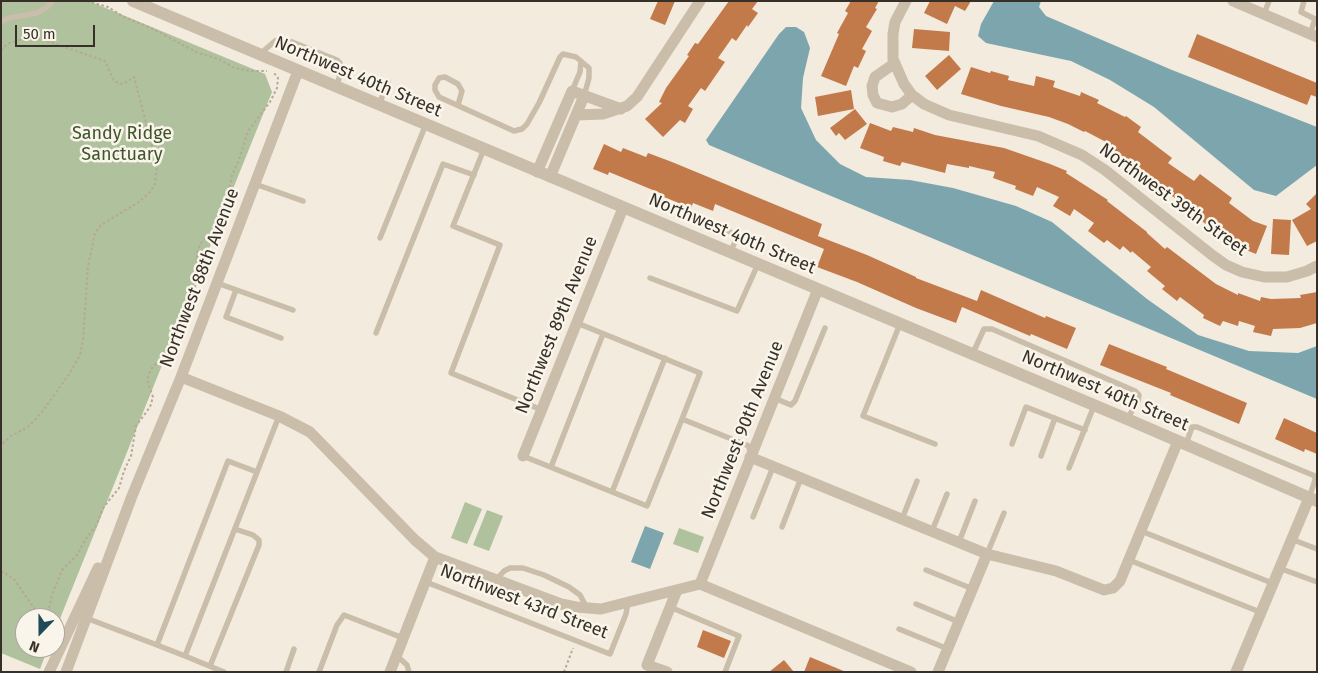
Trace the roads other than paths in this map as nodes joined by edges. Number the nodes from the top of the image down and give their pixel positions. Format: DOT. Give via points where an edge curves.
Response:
graph roads {
  1 [pos="53,1"];
  2 [pos="133,1"];
  3 [pos="700,1"];
  4 [pos="906,1"];
  5 [pos="1269,1"];
  6 [pos="1304,1"];
  7 [pos="1240,2"];
  8 [pos="1264,14"];
  9 [pos="1316,19"];
  10 [pos="1,22"];
  11 [pos="1314,36"];
  12 [pos="259,55"];
  13 [pos="581,62"];
  14 [pos="894,63"];
  15 [pos="298,72"];
  16 [pos="388,81"];
  17 [pos="337,87"];
  18 [pos="572,91"];
  19 [pos="912,94"];
  20 [pos="584,96"];
  21 [pos="379,105"];
  22 [pos="458,105"];
  23 [pos="621,109"];
  24 [pos="576,115"];
  25 [pos="426,124"];
  26 [pos="484,149"];
  27 [pos="537,172"];
  28 [pos="474,175"];
  29 [pos="550,178"];
  30 [pos="254,184"];
  31 [pos="303,201"];
  32 [pos="623,208"];
  33 [pos="725,230"];
  34 [pos="738,235"];
  35 [pos="380,238"];
  36 [pos="753,240"];
  37 [pos="730,253"];
  38 [pos="758,264"];
  39 [pos="1317,266"];
  40 [pos="650,278"];
  41 [pos="216,282"];
  42 [pos="818,289"];
  43 [pos="236,290"];
  44 [pos="293,310"];
  45 [pos="577,323"];
  46 [pos="900,324"];
  47 [pos="825,328"];
  48 [pos="376,333"];
  49 [pos="604,334"];
  50 [pos="281,338"];
  51 [pos="973,355"];
  52 [pos="665,358"];
  53 [pos="181,376"];
  54 [pos="774,398"];
  55 [pos="1094,406"];
  56 [pos="542,410"];
  57 [pos="279,416"];
  58 [pos="1055,418"];
  59 [pos="682,419"];
  60 [pos="1127,419"];
  61 [pos="1084,430"];
  62 [pos="1182,443"];
  63 [pos="935,444"];
  64 [pos="1012,444"];
  65 [pos="523,456"];
  66 [pos="1041,456"];
  67 [pos="750,457"];
  68 [pos="551,467"];
  69 [pos="774,467"];
  70 [pos="1069,468"];
  71 [pos="257,472"];
  72 [pos="801,478"];
  73 [pos="917,481"];
  74 [pos="612,492"];
  75 [pos="947,494"];
  76 [pos="132,496"];
  77 [pos="1313,500"];
  78 [pos="975,501"];
  79 [pos="1004,513"];
  80 [pos="753,517"];
  81 [pos="902,519"];
  82 [pos="782,527"];
  83 [pos="235,529"];
  84 [pos="932,531"];
  85 [pos="1141,531"];
  86 [pos="1291,539"];
  87 [pos="959,542"];
  88 [pos="1317,549"];
  89 [pos="987,554"];
  90 [pos="435,557"];
  91 [pos="1129,560"];
  92 [pos="1279,568"];
  93 [pos="926,570"];
  94 [pos="496,580"];
  95 [pos="426,582"];
  96 [pos="1317,582"];
  97 [pos="1272,583"];
  98 [pos="700,584"];
  99 [pos="972,589"];
  100 [pos="676,590"];
  101 [pos="628,602"];
  102 [pos="916,604"];
  103 [pos="670,606"];
  104 [pos="587,608"];
  105 [pos="1260,612"];
  106 [pos="86,618"];
  107 [pos="959,622"];
  108 [pos="900,629"];
  109 [pos="404,638"];
  110 [pos="157,645"];
  111 [pos="294,649"];
  112 [pos="948,649"];
  113 [pos="396,655"];
  114 [pos="185,656"];
  115 [pos="210,666"];
  116 [pos="51,668"];
  117 [pos="68,671"];
  118 [pos="224,672"];
  119 [pos="286,672"];
  120 [pos="319,672"];
  121 [pos="390,672"];
  122 [pos="409,672"];
  123 [pos="667,672"];
  124 [pos="725,672"];
  125 [pos="911,672"];
  126 [pos="938,672"];
  127 [pos="1236,672"];
  1 -- 10 [label="lane" via="37,13"];
  2 -- 12 [label="street, Northwest 40th Street"];
  3 -- 23 [label="street" via="637,97"];
  4 -- 14 [label="street" via="895,22"];
  5 -- 8 [label="lane"];
  6 -- 9 [label="lane" via="1300,12"];
  7 -- 8 [label="street"];
  8 -- 11 [label="street"];
  9 -- 11 [label="lane"];
  12 -- 15 [label="street, Northwest 40th Street"];
  12 -- 17 [label="lane" via="282,39 337,60 341,69"];
  13 -- 18 [label="lane"];
  13 -- 20 [label="lane" via="589,68"];
  13 -- 22 [label="lane" via="568,54 560,57 540,103 522,129 514,131"];
  14 -- 19 [label="street, Northwest 39th Street"];
  14 -- 19 [label="street" via="875,77 872,86 877,103 892,107 902,104"];
  15 -- 17 [label="street, Northwest 40th Street"];
  15 -- 30 [label="street, Northwest 88th Avenue"];
  16 -- 21 [label="lane"];
  17 -- 21 [label="street, Northwest 40th Street"];
  18 -- 20 [label="street"];
  18 -- 27 [label="street"];
  19 -- 39 [label="street, Northwest 39th Street" via="924,104 949,115 1038,136 1082,155 1212,255 1242,272 1264,277 1287,277"];
  20 -- 23 [label="street"];
  20 -- 24 [label="street"];
  21 -- 25 [label="street, Northwest 40th Street"];
  22 -- 22 [label="lane" via="436,93 435,84 439,78 445,77 458,84 462,91"];
  23 -- 24 [label="street" via="603,114"];
  24 -- 29 [label="street"];
  25 -- 26 [label="street, Northwest 40th Street"];
  25 -- 35 [label="lane"];
  26 -- 27 [label="street, Northwest 40th Street"];
  26 -- 28 [label="lane"];
  27 -- 29 [label="street, Northwest 40th Street"];
  28 -- 48 [label="lane" via="444,164"];
  28 -- 56 [label="lane" via="453,226 500,245 451,373"];
  29 -- 32 [label="street, Northwest 40th Street"];
  30 -- 31 [label="lane"];
  30 -- 41 [label="street, Northwest 88th Avenue"];
  32 -- 37 [label="street, Northwest 40th Street"];
  32 -- 45 [label="street, Northwest 89th Avenue"];
  33 -- 34 [label="lane"];
  34 -- 36 [label="lane"];
  34 -- 37 [label="lane"];
  37 -- 38 [label="street, Northwest 40th Street"];
  38 -- 40 [label="lane" via="737,311"];
  38 -- 42 [label="street, Northwest 40th Street"];
  41 -- 43 [label="lane"];
  41 -- 53 [label="street, Northwest 88th Avenue"];
  42 -- 46 [label="street, Northwest 40th Street"];
  42 -- 54 [label="street, Northwest 90th Avenue"];
  43 -- 44 [label="lane"];
  43 -- 50 [label="lane" via="226,317"];
  45 -- 49 [label="lane"];
  45 -- 56 [label="street, Northwest 89th Avenue"];
  46 -- 51 [label="street, Northwest 40th Street"];
  46 -- 63 [label="lane" via="863,416"];
  47 -- 54 [label="lane" via="795,401 791,405"];
  49 -- 52 [label="lane"];
  49 -- 68 [label="lane"];
  51 -- 55 [label="street, Northwest 40th Street"];
  51 -- 60 [label="lane" via="984,330 992,329 1135,391 1139,395 1138,401"];
  52 -- 59 [label="lane" via="700,373"];
  52 -- 74 [label="lane"];
  53 -- 57 [label="street"];
  53 -- 76 [label="street, Northwest 88th Avenue"];
  54 -- 67 [label="street, Northwest 90th Avenue"];
  55 -- 60 [label="street, Northwest 40th Street"];
  55 -- 61 [label="lane"];
  56 -- 65 [label="street, Northwest 89th Avenue"];
  57 -- 71 [label="lane"];
  57 -- 90 [label="street" via="310,432"];
  58 -- 61 [label="lane"];
  58 -- 64 [label="lane" via="1026,407"];
  58 -- 66 [label="lane"];
  59 -- 67 [label="lane" via="748,446"];
  59 -- 74 [label="lane" via="647,506"];
  60 -- 62 [label="street, Northwest 40th Street"];
  61 -- 70 [label="lane"];
  62 -- 77 [label="street, Northwest 40th Street"];
  62 -- 77 [label="lane" via="1192,428 1197,427 1314,476"];
  62 -- 85 [label="street"];
  65 -- 68 [label="lane"];
  67 -- 69 [label="street"];
  67 -- 98 [label="street, Northwest 90th Avenue"];
  68 -- 74 [label="lane"];
  69 -- 72 [label="street"];
  69 -- 80 [label="lane"];
  71 -- 83 [label="lane"];
  71 -- 110 [label="lane" via="228,461"];
  72 -- 81 [label="street"];
  72 -- 82 [label="lane"];
  73 -- 81 [label="lane"];
  75 -- 84 [label="lane"];
  76 -- 106 [label="street, Northwest 88th Avenue"];
  76 -- 116 [label="street, Northwest 88th Avenue"];
  77 -- 86 [label="street"];
  78 -- 87 [label="lane"];
  79 -- 89 [label="lane"];
  81 -- 84 [label="street"];
  83 -- 114 [label="lane"];
  83 -- 115 [label="lane" via="253,535 259,540 259,545"];
  84 -- 87 [label="street"];
  85 -- 91 [label="street"];
  85 -- 97 [label="lane"];
  86 -- 88 [label="lane"];
  86 -- 92 [label="street"];
  87 -- 89 [label="street"];
  89 -- 91 [label="street" via="1056,571 1104,590 1114,588 1120,581"];
  89 -- 99 [label="street"];
  90 -- 94 [label="street"];
  90 -- 95 [label="street"];
  91 -- 105 [label="lane"];
  92 -- 96 [label="lane"];
  92 -- 97 [label="street"];
  93 -- 99 [label="lane"];
  94 -- 104 [label="street" via="560,604"];
  94 -- 104 [label="lane" via="510,568 523,568 569,587 580,595"];
  95 -- 101 [label="lane, Northwest 43rd Street" via="610,654"];
  95 -- 109 [label="street"];
  97 -- 105 [label="street"];
  98 -- 100 [label="street"];
  98 -- 125 [label="street"];
  99 -- 107 [label="street"];
  100 -- 101 [label="street"];
  100 -- 103 [label="street"];
  101 -- 104 [label="street" via="601,609"];
  102 -- 107 [label="lane"];
  103 -- 123 [label="street" via="647,665"];
  103 -- 124 [label="lane" via="739,636"];
  105 -- 127 [label="street"];
  106 -- 110 [label="lane"];
  106 -- 117 [label="street, Northwest 88th Avenue"];
  107 -- 112 [label="street"];
  108 -- 112 [label="lane"];
  109 -- 113 [label="street"];
  109 -- 120 [label="lane" via="344,614"];
  110 -- 114 [label="lane"];
  111 -- 119 [label="lane"];
  112 -- 126 [label="street"];
  113 -- 121 [label="street"];
  113 -- 122 [label="lane" via="407,665"];
  114 -- 115 [label="lane"];
  115 -- 118 [label="lane"];
  116 -- 117 [label="street"];
}
